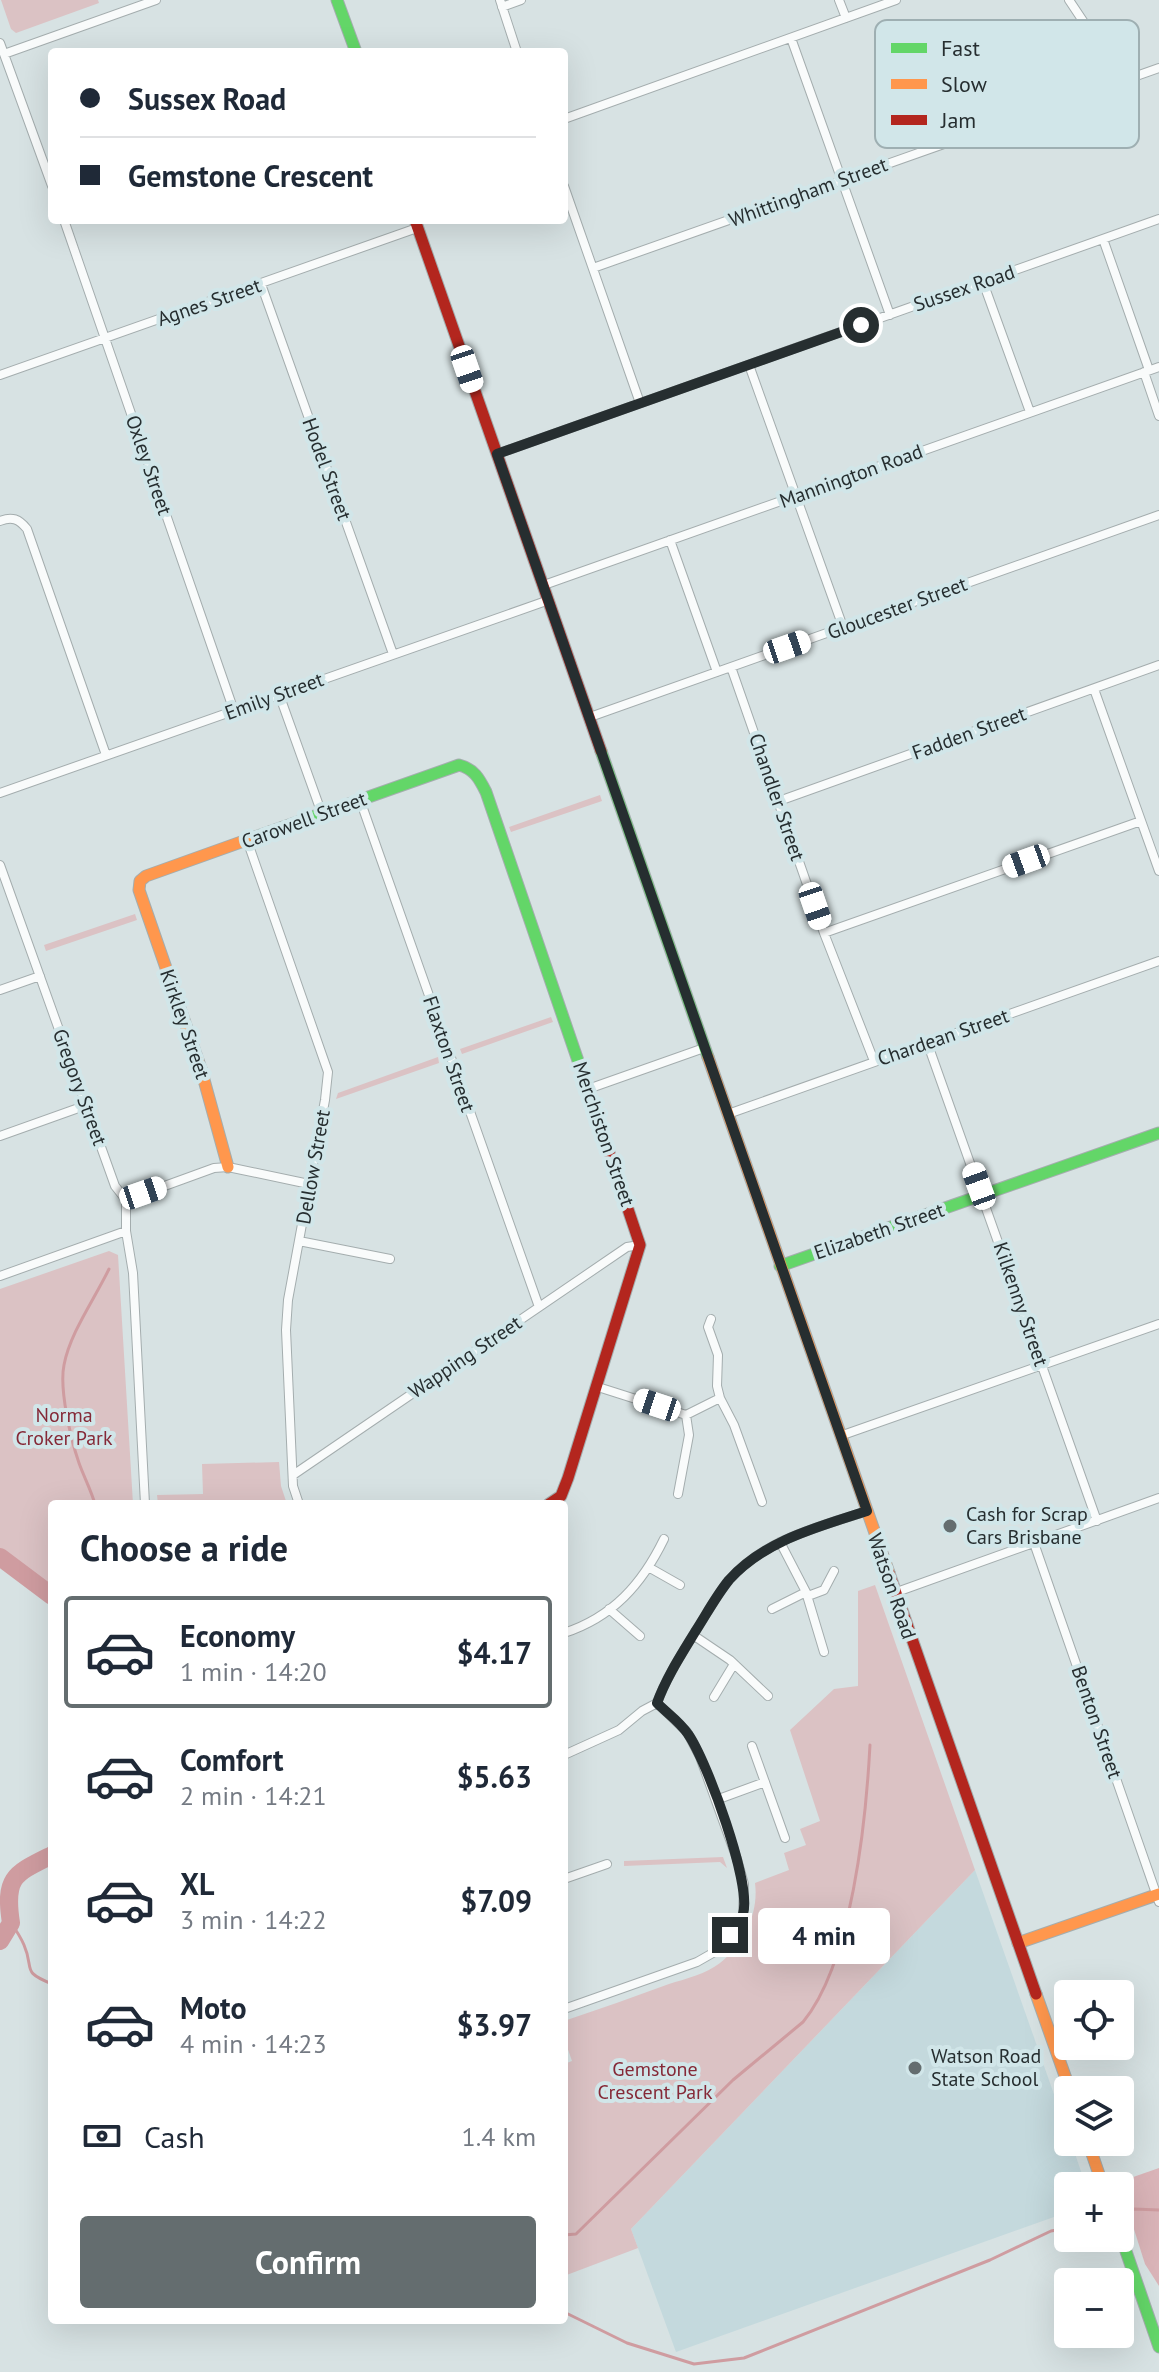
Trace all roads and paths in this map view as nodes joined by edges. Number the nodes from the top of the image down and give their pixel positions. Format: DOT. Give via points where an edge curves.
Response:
graph roads {
  1 [pos="156,0"];
  2 [pos="337,0"];
  3 [pos="521,0"];
  4 [pos="839,0"];
  5 [pos="896,0"];
  6 [pos="1069,0"];
  7 [pos="501,3"];
  8 [pos="846,18"];
  9 [pos="1082,20"];
  10 [pos="791,38"];
  11 [pos="0,43"];
  12 [pos="355,48"];
  13 [pos="516,48"];
  14 [pos="4,54"];
  15 [pos="1159,68"];
  16 [pos="1139,75"];
  17 [pos="568,118"];
  18 [pos="932,148"];
  19 [pos="48,175"];
  20 [pos="842,180"];
  21 [pos="568,197"];
  22 [pos="1159,219"];
  23 [pos="65,224"];
  24 [pos="416,224"];
  25 [pos="1103,239"];
  26 [pos="593,268"];
  27 [pos="983,282"];
  28 [pos="261,284"];
  29 [pos="890,315"];
  30 [pos="104,338"];
  31 [pos="749,365"];
  32 [pos="1159,367"];
  33 [pos="1147,371"];
  34 [pos="0,375"];
  35 [pos="640,403"];
  36 [pos="1030,412"];
  37 [pos="1159,416"];
  38 [pos="497,454"];
  39 [pos="796,496"];
  40 [pos="1159,515"];
  41 [pos="0,521"];
  42 [pos="670,540"];
  43 [pos="544,585"];
  44 [pos="549,600"];
  45 [pos="843,627"];
  46 [pos="393,654"];
  47 [pos="1159,665"];
  48 [pos="731,667"];
  49 [pos="717,672"];
  50 [pos="1094,689"];
  51 [pos="279,694"];
  52 [pos="234,711"];
  53 [pos="590,717"];
  54 [pos="106,755"];
  55 [pos="469,766"];
  56 [pos="0,793"];
  57 [pos="360,800"];
  58 [pos="779,801"];
  59 [pos="322,814"];
  60 [pos="1141,821"];
  61 [pos="247,840"];
  62 [pos="0,865"];
  63 [pos="1159,871"];
  64 [pos="140,881"];
  65 [pos="824,933"];
  66 [pos="1159,961"];
  67 [pos="40,976"];
  68 [pos="0,990"];
  69 [pos="927,1042"];
  70 [pos="704,1048"];
  71 [pos="874,1061"];
  72 [pos="588,1089"];
  73 [pos="87,1105"];
  74 [pos="728,1114"];
  75 [pos="1159,1133"];
  76 [pos="0,1136"];
  77 [pos="228,1167"];
  78 [pos="309,1184"];
  79 [pos="983,1195"];
  80 [pos="126,1200"];
  81 [pos="126,1231"];
  82 [pos="299,1241"];
  83 [pos="640,1245"];
  84 [pos="390,1259"];
  85 [pos="780,1266"];
  86 [pos="0,1276"];
  87 [pos="539,1307"];
  88 [pos="711,1319"];
  89 [pos="1159,1324"];
  90 [pos="1042,1365"];
  91 [pos="598,1387"];
  92 [pos="720,1398"];
  93 [pos="686,1415"];
  94 [pos="840,1436"];
  95 [pos="293,1475"];
  96 [pos="678,1494"];
  97 [pos="1159,1498"];
  98 [pos="145,1500"];
  99 [pos="298,1500"];
  100 [pos="555,1500"];
  101 [pos="762,1502"];
  102 [pos="867,1511"];
  103 [pos="1097,1521"];
  104 [pos="664,1539"];
  105 [pos="780,1542"];
  106 [pos="1034,1543"];
  107 [pos="650,1568"];
  108 [pos="834,1571"];
  109 [pos="680,1585"];
  110 [pos="894,1593"];
  111 [pos="807,1594"];
  112 [pos="609,1609"];
  113 [pos="772,1609"];
  114 [pos="568,1632"];
  115 [pos="693,1635"];
  116 [pos="640,1636"];
  117 [pos="824,1652"];
  118 [pos="734,1664"];
  119 [pos="768,1696"];
  120 [pos="714,1697"];
  121 [pos="657,1703"];
  122 [pos="752,1746"];
  123 [pos="568,1753"];
  124 [pos="765,1782"];
  125 [pos="716,1800"];
  126 [pos="785,1838"];
  127 [pos="607,1864"];
  128 [pos="568,1878"];
  129 [pos="1158,1897"];
  130 [pos="1018,1943"];
  131 [pos="568,2008"];
  132 [pos="1065,2076"];
  133 [pos="1126,2252"];
  134 [pos="1159,2347"];
  1 -- 14 [label="street"];
  2 -- 12 [label="street"];
  3 -- 7 [label="street"];
  4 -- 8 [label="street"];
  5 -- 8 [label="street"];
  6 -- 9 [label="street"];
  7 -- 13 [label="street"];
  8 -- 10 [label="street"];
  10 -- 17 [label="street"];
  10 -- 20 [label="street"];
  11 -- 14 [label="street"];
  14 -- 19 [label="street"];
  15 -- 16 [label="street, Whittingham Street"];
  18 -- 20 [label="street, Whittingham Street"];
  20 -- 26 [label="street, Whittingham Street"];
  20 -- 29 [label="street"];
  21 -- 26 [label="street"];
  22 -- 25 [label="street, Sussex Road"];
  23 -- 30 [label="street, Oxley Street"];
  24 -- 28 [label="street, Agnes Street"];
  24 -- 38 [label="street, Watson Road"];
  25 -- 27 [label="street, Sussex Road"];
  25 -- 33 [label="street"];
  26 -- 35 [label="street"];
  27 -- 29 [label="street, Sussex Road"];
  27 -- 36 [label="street"];
  28 -- 30 [label="street, Agnes Street"];
  28 -- 46 [label="street, Hodel Street"];
  29 -- 31 [label="street, Sussex Road"];
  30 -- 34 [label="street, Agnes Street"];
  30 -- 52 [label="street, Oxley Street"];
  31 -- 35 [label="street, Sussex Road"];
  31 -- 39 [label="street"];
  32 -- 33 [label="street, Mannington Road"];
  33 -- 36 [label="street, Mannington Road"];
  33 -- 37 [label="street"];
  35 -- 38 [label="street, Sussex Road"];
  36 -- 39 [label="street, Mannington Road"];
  38 -- 43 [label="street, Watson Road"];
  39 -- 42 [label="street, Mannington Road"];
  39 -- 45 [label="street"];
  40 -- 45 [label="street, Gloucester Street"];
  41 -- 54 [label="street" via="9,517 27,529"];
  42 -- 43 [label="street, Mannington Road"];
  42 -- 49 [label="street"];
  43 -- 44 [label="street, Watson Road"];
  44 -- 46 [label="street, Emily Street"];
  44 -- 53 [label="street, Watson Road"];
  45 -- 48 [label="street, Gloucester Street"];
  46 -- 51 [label="street, Emily Street"];
  47 -- 50 [label="street, Fadden Street"];
  48 -- 49 [label="street, Gloucester Street"];
  48 -- 58 [label="street, Chandler Street"];
  49 -- 53 [label="street, Gloucester Street"];
  50 -- 58 [label="street, Fadden Street"];
  50 -- 60 [label="street"];
  51 -- 52 [label="street, Emily Street"];
  51 -- 59 [label="street"];
  52 -- 54 [label="street, Emily Street"];
  53 -- 70 [label="street, Watson Road"];
  54 -- 56 [label="street, Emily Street"];
  55 -- 57 [label="street, Carowell Street"];
  55 -- 72 [label="street, Merchiston Street" via="478,774"];
  57 -- 59 [label="street, Carowell Street"];
  57 -- 87 [label="street, Flaxton Street"];
  58 -- 65 [label="street, Chandler Street"];
  59 -- 61 [label="street, Carowell Street"];
  60 -- 63 [label="street"];
  60 -- 65 [label="street"];
  61 -- 64 [label="street, Carowell Street"];
  61 -- 78 [label="street, Dellow Street" via="328,1072"];
  62 -- 67 [label="street, Gregory Street"];
  64 -- 77 [label="street, Kirkley Street"];
  65 -- 71 [label="street, Chandler Street"];
  66 -- 69 [label="street, Chardean Street"];
  67 -- 68 [label="street"];
  67 -- 73 [label="street, Gregory Street"];
  69 -- 71 [label="street, Chardean Street"];
  69 -- 79 [label="street, Kilkenny Street"];
  70 -- 72 [label="street"];
  70 -- 74 [label="street, Watson Road"];
  71 -- 74 [label="street, Chardean Street"];
  72 -- 83 [label="street, Merchiston Street"];
  73 -- 76 [label="street"];
  73 -- 80 [label="street, Gregory Street" via="115,1186"];
  74 -- 85 [label="street, Watson Road"];
  75 -- 79 [label="street, Elizabeth Street"];
  77 -- 78 [label="street"];
  77 -- 80 [label="street"];
  78 -- 82 [label="street, Dellow Street"];
  79 -- 85 [label="street, Elizabeth Street"];
  79 -- 90 [label="street, Kilkenny Street"];
  80 -- 81 [label="street, Gregory Street"];
  81 -- 86 [label="street"];
  81 -- 98 [label="street, Gregory Street" via="133,1273"];
  82 -- 84 [label="street"];
  82 -- 95 [label="street, Dellow Street" via="286,1330"];
  83 -- 87 [label="street, Wapping Street" via="627,1247"];
  83 -- 91 [label="street"];
  85 -- 94 [label="street, Watson Road"];
  87 -- 95 [label="street, Wapping Street"];
  88 -- 92 [label="street"];
  89 -- 90 [label="street"];
  90 -- 94 [label="street"];
  90 -- 103 [label="street, Kilkenny Street"];
  91 -- 93 [label="street"];
  91 -- 100 [label="street" via="561,1496"];
  92 -- 93 [label="street"];
  92 -- 101 [label="street"];
  93 -- 96 [label="street" via="689,1435"];
  94 -- 102 [label="street, Watson Road"];
  95 -- 99 [label="street, Dellow Street"];
  97 -- 103 [label="street"];
  102 -- 105 [label="street"];
  102 -- 110 [label="street, Watson Road"];
  103 -- 106 [label="street"];
  104 -- 107 [label="street"];
  105 -- 111 [label="street"];
  105 -- 115 [label="street" via="730,1580"];
  106 -- 110 [label="street"];
  106 -- 129 [label="street, Benton Street"];
  107 -- 109 [label="street"];
  107 -- 112 [label="street"];
  108 -- 111 [label="street" via="824,1590"];
  110 -- 130 [label="street, Watson Road"];
  111 -- 113 [label="street"];
  111 -- 117 [label="street"];
  112 -- 114 [label="street"];
  112 -- 116 [label="street"];
  115 -- 118 [label="street"];
  115 -- 121 [label="street"];
  118 -- 119 [label="street"];
  118 -- 120 [label="street"];
  121 -- 123 [label="street" via="619,1730"];
  121 -- 125 [label="street" via="687,1732"];
  122 -- 124 [label="street"];
  124 -- 125 [label="street"];
  124 -- 126 [label="street"];
  125 -- 131 [label="street" via="744,1884 743,1914 730,1935 718,1950 697,1962"];
  127 -- 128 [label="street"];
  129 -- 130 [label="street"];
  130 -- 132 [label="street, Watson Road"];
  133 -- 134 [label="street"];
}
